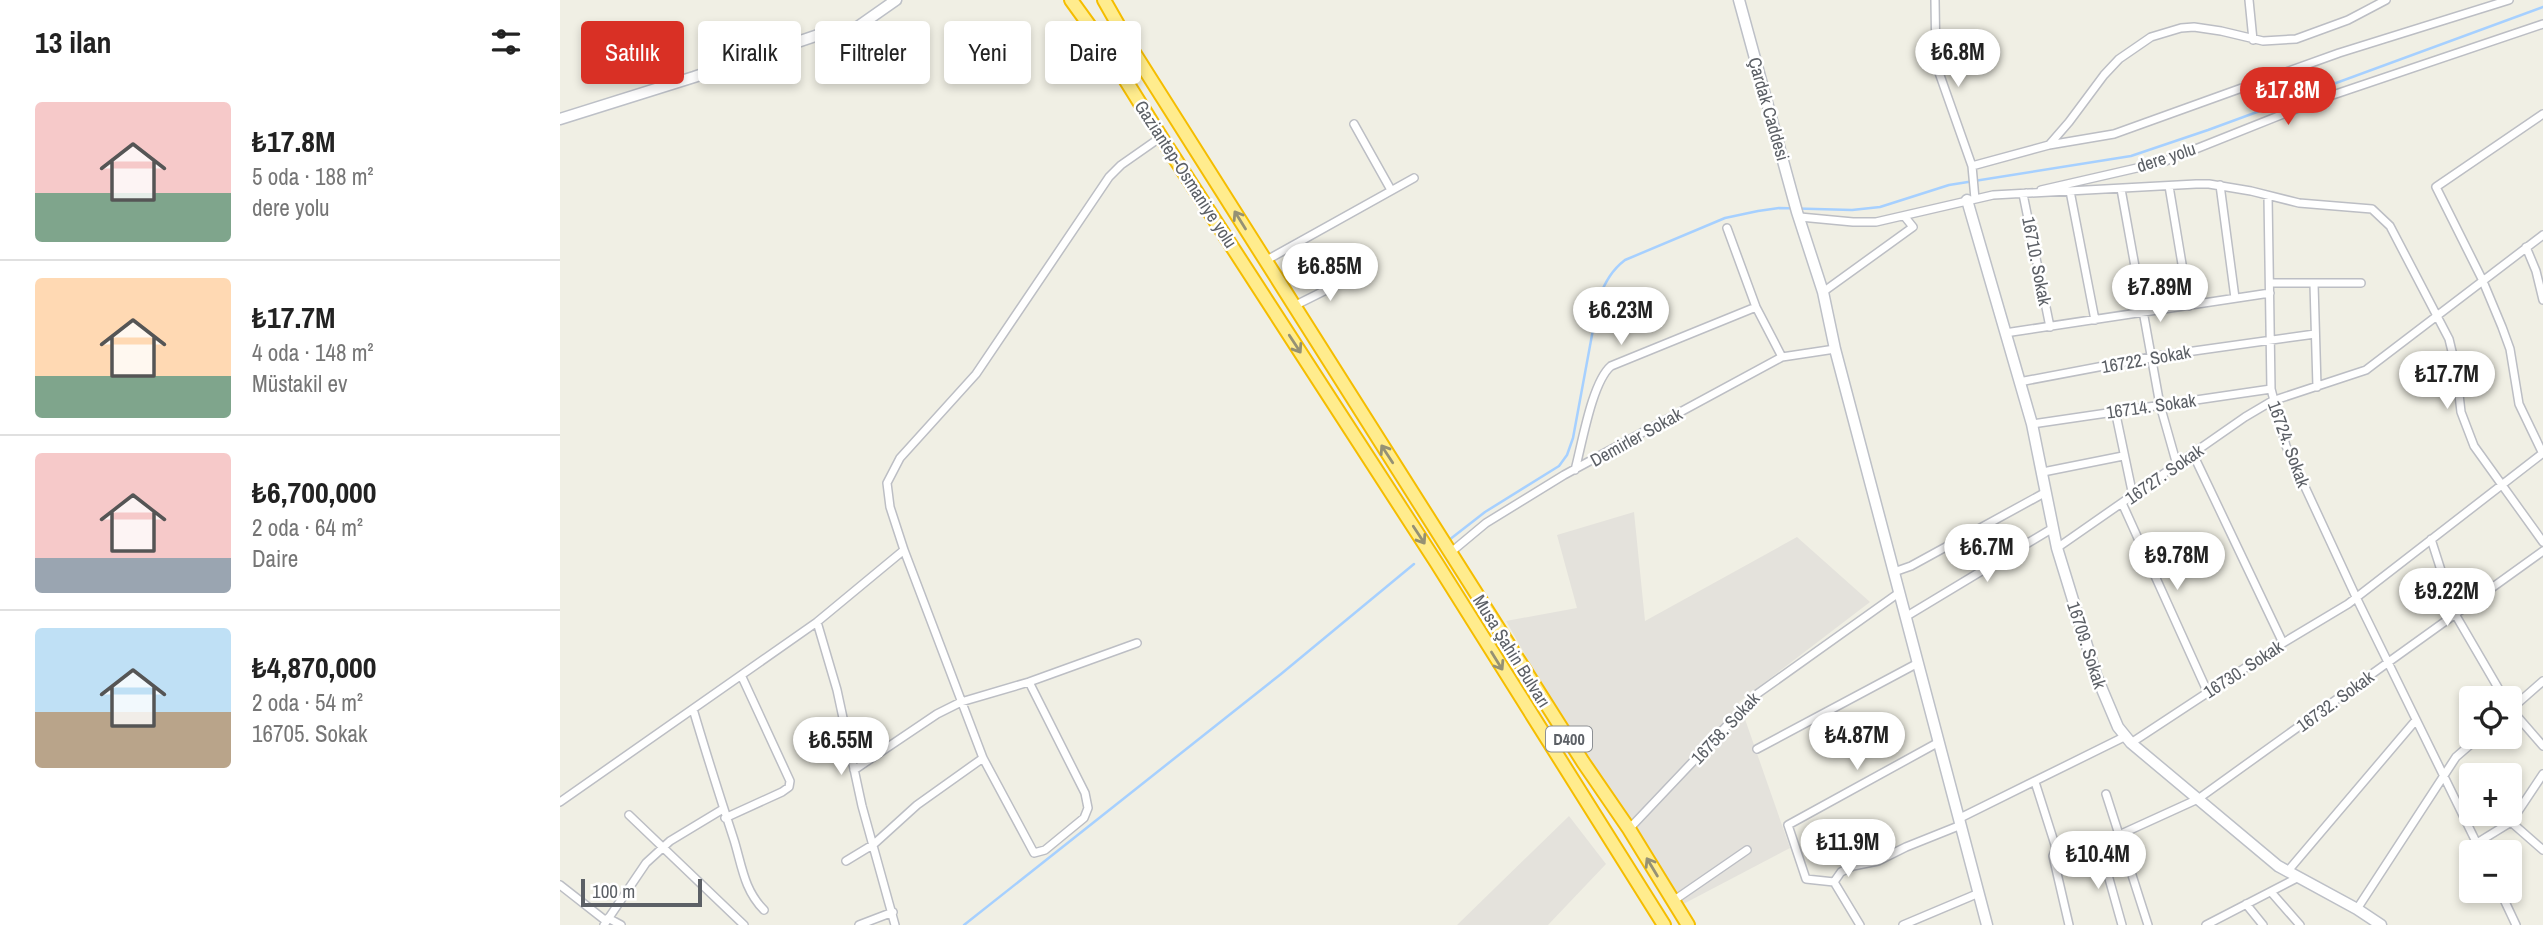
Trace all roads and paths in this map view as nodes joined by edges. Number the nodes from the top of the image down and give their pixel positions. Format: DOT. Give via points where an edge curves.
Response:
graph roads {
  1 [pos="896,0"];
  2 [pos="1070,0"];
  3 [pos="1104,0"];
  4 [pos="1739,0"];
  5 [pos="1935,0"];
  6 [pos="2249,0"];
  7 [pos="2386,0"];
  8 [pos="2509,0"];
  9 [pos="2543,24"];
  10 [pos="2253,40"];
  11 [pos="2543,114"];
  12 [pos="560,119"];
  13 [pos="1354,124"];
  14 [pos="1161,137"];
  15 [pos="2049,145"];
  16 [pos="1972,169"];
  17 [pos="1414,178"];
  18 [pos="2220,185"];
  19 [pos="2169,186"];
  20 [pos="2121,189"];
  21 [pos="1391,190"];
  22 [pos="2070,191"];
  23 [pos="2023,194"];
  24 [pos="2268,196"];
  25 [pos="1971,200"];
  26 [pos="1799,214"];
  27 [pos="1905,217"];
  28 [pos="1727,228"];
  29 [pos="2543,235"];
  30 [pos="2526,247"];
  31 [pos="1265,261"];
  32 [pos="1354,276"];
  33 [pos="2482,279"];
  34 [pos="2270,283"];
  35 [pos="2361,283"];
  36 [pos="2314,284"];
  37 [pos="1823,292"];
  38 [pos="2270,293"];
  39 [pos="2235,298"];
  40 [pos="2543,300"];
  41 [pos="1294,306"];
  42 [pos="2189,306"];
  43 [pos="1756,307"];
  44 [pos="2143,312"];
  45 [pos="2436,316"];
  46 [pos="2095,320"];
  47 [pos="2050,327"];
  48 [pos="2005,333"];
  49 [pos="2315,334"];
  50 [pos="2269,339"];
  51 [pos="1835,349"];
  52 [pos="1782,357"];
  53 [pos="2151,357"];
  54 [pos="2019,382"];
  55 [pos="2317,387"];
  56 [pos="2271,389"];
  57 [pos="2272,401"];
  58 [pos="2160,405"];
  59 [pos="2115,410"];
  60 [pos="2032,424"];
  61 [pos="2193,454"];
  62 [pos="2543,454"];
  63 [pos="2123,456"];
  64 [pos="2177,465"];
  65 [pos="1575,470"];
  66 [pos="2043,472"];
  67 [pos="2502,485"];
  68 [pos="2046,492"];
  69 [pos="2133,496"];
  70 [pos="2122,503"];
  71 [pos="2053,528"];
  72 [pos="2431,539"];
  73 [pos="2543,542"];
  74 [pos="2057,548"];
  75 [pos="904,550"];
  76 [pos="2543,551"];
  77 [pos="1450,553"];
  78 [pos="1436,562"];
  79 [pos="1894,572"];
  80 [pos="1900,592"];
  81 [pos="2356,597"];
  82 [pos="2455,614"];
  83 [pos="1907,615"];
  84 [pos="817,622"];
  85 [pos="1137,643"];
  86 [pos="2283,643"];
  87 [pos="1918,663"];
  88 [pos="2388,663"];
  89 [pos="742,677"];
  90 [pos="2543,681"];
  91 [pos="1029,682"];
  92 [pos="2497,686"];
  93 [pos="2208,693"];
  94 [pos="2522,699"];
  95 [pos="961,702"];
  96 [pos="693,709"];
  97 [pos="2416,720"];
  98 [pos="2522,722"];
  99 [pos="2129,740"];
  100 [pos="1939,743"];
  101 [pos="2543,746"];
  102 [pos="1757,749"];
  103 [pos="2465,749"];
  104 [pos="983,758"];
  105 [pos="854,770"];
  106 [pos="2543,774"];
  107 [pos="2444,776"];
  108 [pos="2035,782"];
  109 [pos="2106,793"];
  110 [pos="2198,799"];
  111 [pos="560,802"];
  112 [pos="2522,806"];
  113 [pos="723,809"];
  114 [pos="629,815"];
  115 [pos="726,818"];
  116 [pos="1960,821"];
  117 [pos="2505,826"];
  118 [pos="2516,826"];
  119 [pos="1629,829"];
  120 [pos="2119,835"];
  121 [pos="2476,840"];
  122 [pos="2482,840"];
  123 [pos="874,844"];
  124 [pos="663,847"];
  125 [pos="1747,850"];
  126 [pos="2101,850"];
  127 [pos="2543,850"];
  128 [pos="846,861"];
  129 [pos="2287,872"];
  130 [pos="2297,878"];
  131 [pos="1834,882"];
  132 [pos="560,885"];
  133 [pos="2271,892"];
  134 [pos="1979,893"];
  135 [pos="1673,901"];
  136 [pos="2506,903"];
  137 [pos="2246,904"];
  138 [pos="2357,909"];
  139 [pos="764,910"];
  140 [pos="893,912"];
  141 [pos="606,923"];
  142 [pos="621,925"];
  143 [pos="744,925"];
  144 [pos="859,925"];
  145 [pos="895,925"];
  146 [pos="1664,925"];
  147 [pos="1688,925"];
  148 [pos="1860,925"];
  149 [pos="1903,925"];
  150 [pos="1987,925"];
  151 [pos="2069,925"];
  152 [pos="2122,925"];
  153 [pos="2148,925"];
  154 [pos="2206,925"];
  155 [pos="2263,925"];
  156 [pos="2300,925"];
  157 [pos="2381,925"];
  158 [pos="2516,925"];
  1 -- 12 [label="street" via="846,35 830,31"];
  2 -- 14 [label="highway, Gaziantep-Osmaniye yolu / D400"];
  31 -- 3 [label="highway, Gaziantep-Osmaniye yolu / D400, one-way"];
  4 -- 26 [label="street, Çardak Caddesi"];
  5 -- 16 [label="street" via="1938,76"];
  6 -- 10 [label="street"];
  7 -- 10 [label="street" via="2296,39"];
  8 -- 15 [label="street" via="2339,53 2113,134"];
  9 -- 23 [label="street, dere yolu" via="2321,99 2163,162"];
  10 -- 15 [label="street" via="2194,27 2151,37 2119,59"];
  11 -- 33 [label="street" via="2437,187"];
  13 -- 21 [label="street"];
  14 -- 75 [label="street" via="1109,177 976,374 891,472 887,482 890,507"];
  14 -- 78 [label="highway, Gaziantep-Osmaniye yolu / D400, one-way"];
  15 -- 16 [label="street"];
  16 -- 25 [label="street"];
  17 -- 21 [label="street"];
  18 -- 19 [label="street"];
  18 -- 24 [label="street"];
  18 -- 39 [label="street"];
  19 -- 20 [label="street"];
  19 -- 42 [label="street"];
  20 -- 22 [label="street"];
  20 -- 44 [label="street"];
  21 -- 31 [label="street"];
  22 -- 23 [label="street"];
  22 -- 46 [label="street"];
  23 -- 25 [label="street"];
  23 -- 47 [label="street, 16710. Sokak"];
  24 -- 34 [label="street, 16724. Sokak"];
  24 -- 45 [label="street" via="2372,209 2390,226"];
  25 -- 27 [label="street"];
  25 -- 48 [label="street, 16709. Sokak"];
  26 -- 27 [label="street" via="1853,222"];
  26 -- 37 [label="street, Çardak Caddesi"];
  27 -- 37 [label="street" via="1913,227"];
  28 -- 43 [label="street"];
  29 -- 30 [label="street, 16727. Sokak"];
  30 -- 33 [label="street, 16727. Sokak"];
  30 -- 40 [label="street"];
  31 -- 41 [label="highway, Gaziantep-Osmaniye yolu / D400"];
  32 -- 41 [label="street"];
  33 -- 45 [label="street, 16727. Sokak"];
  33 -- 62 [label="street" via="2510,349 2519,404"];
  34 -- 36 [label="street"];
  34 -- 38 [label="street, 16724. Sokak"];
  35 -- 36 [label="street"];
  36 -- 49 [label="street"];
  37 -- 51 [label="street, Çardak Caddesi"];
  38 -- 39 [label="street"];
  38 -- 50 [label="street, 16724. Sokak"];
  39 -- 42 [label="street"];
  77 -- 41 [label="highway, Gaziantep-Osmaniye yolu / D400, one-way"];
  42 -- 44 [label="street"];
  43 -- 52 [label="street"];
  43 -- 65 [label="street" via="1604,372"];
  44 -- 46 [label="street"];
  44 -- 53 [label="street"];
  45 -- 55 [label="street, 16727. Sokak" via="2367,370"];
  45 -- 67 [label="street" via="2449,339 2461,412 2474,446"];
  46 -- 47 [label="street"];
  47 -- 48 [label="street"];
  48 -- 54 [label="street, 16709. Sokak"];
  49 -- 50 [label="street, 16722. Sokak"];
  49 -- 55 [label="street"];
  50 -- 53 [label="street, 16722. Sokak"];
  50 -- 56 [label="street, 16724. Sokak"];
  51 -- 52 [label="street, Demirler Sokak"];
  51 -- 79 [label="street, Çardak Caddesi"];
  52 -- 65 [label="street, Demirler Sokak"];
  53 -- 54 [label="street, 16722. Sokak"];
  53 -- 58 [label="street"];
  54 -- 60 [label="street, 16709. Sokak"];
  55 -- 57 [label="street, 16727. Sokak"];
  56 -- 57 [label="street, 16724. Sokak"];
  56 -- 58 [label="street, 16714. Sokak"];
  57 -- 61 [label="street, 16727. Sokak"];
  57 -- 81 [label="street, 16724. Sokak" via="2293,464"];
  58 -- 59 [label="street, 16714. Sokak"];
  58 -- 64 [label="street"];
  59 -- 60 [label="street, 16714. Sokak"];
  59 -- 63 [label="street"];
  60 -- 66 [label="street, 16709. Sokak"];
  61 -- 64 [label="street, 16727. Sokak"];
  61 -- 86 [label="street"];
  62 -- 67 [label="street, 16730. Sokak"];
  63 -- 66 [label="street"];
  63 -- 69 [label="street"];
  64 -- 69 [label="street, 16727. Sokak"];
  65 -- 77 [label="street, Demirler Sokak" via="1486,523"];
  66 -- 68 [label="street, 16709. Sokak"];
  67 -- 72 [label="street, 16730. Sokak"];
  67 -- 73 [label="street"];
  68 -- 71 [label="street, 16709. Sokak"];
  68 -- 79 [label="street"];
  69 -- 70 [label="street, 16727. Sokak"];
  70 -- 74 [label="street, 16727. Sokak"];
  70 -- 93 [label="street"];
  71 -- 74 [label="street, 16709. Sokak"];
  71 -- 83 [label="street"];
  72 -- 81 [label="street, 16730. Sokak"];
  72 -- 82 [label="street"];
  74 -- 99 [label="street, 16709. Sokak" via="2096,676 2118,727"];
  75 -- 84 [label="street"];
  75 -- 95 [label="street"];
  76 -- 82 [label="street, 16732. Sokak"];
  77 -- 119 [label="highway, Musa Şahin Bulvarı / D400"];
  78 -- 146 [label="highway, Musa Şahin Bulvarı / D400, one-way"];
  79 -- 80 [label="street, Çardak Caddesi"];
  80 -- 83 [label="street, Çardak Caddesi"];
  80 -- 119 [label="street, 16758. Sokak" via="1757,694"];
  81 -- 86 [label="street, 16730. Sokak"];
  81 -- 88 [label="street, 16724. Sokak"];
  82 -- 88 [label="street, 16732. Sokak"];
  82 -- 92 [label="street"];
  83 -- 87 [label="street, Çardak Caddesi"];
  84 -- 89 [label="street"];
  84 -- 105 [label="street"];
  85 -- 91 [label="street"];
  86 -- 93 [label="street, 16730. Sokak"];
  87 -- 100 [label="street, Çardak Caddesi"];
  87 -- 102 [label="street"];
  88 -- 97 [label="street, 16724. Sokak"];
  88 -- 110 [label="street, 16732. Sokak"];
  89 -- 96 [label="street"];
  89 -- 115 [label="street" via="790,781 782,792"];
  90 -- 94 [label="street"];
  91 -- 95 [label="street"];
  91 -- 104 [label="street" via="1085,793 1088,808 1084,818 1045,850 1034,853"];
  93 -- 99 [label="street, 16730. Sokak"];
  95 -- 104 [label="street"];
  95 -- 105 [label="street"];
  96 -- 111 [label="street"];
  96 -- 113 [label="street"];
  97 -- 107 [label="street, 16724. Sokak"];
  97 -- 129 [label="street"];
  98 -- 101 [label="street"];
  99 -- 108 [label="street, 16730. Sokak"];
  99 -- 110 [label="street, 16709. Sokak"];
  100 -- 116 [label="street, Çardak Caddesi"];
  100 -- 131 [label="street" via="1788,825 1806,879"];
  103 -- 107 [label="street"];
  104 -- 123 [label="street" via="917,805"];
  105 -- 123 [label="street"];
  106 -- 112 [label="street"];
  107 -- 121 [label="street, 16724. Sokak"];
  107 -- 138 [label="street"];
  108 -- 116 [label="street, 16730. Sokak"];
  108 -- 151 [label="street" via="2056,848 2053,856"];
  109 -- 120 [label="street"];
  110 -- 120 [label="street, 16732. Sokak"];
  110 -- 129 [label="street, 16709. Sokak"];
  113 -- 115 [label="street"];
  113 -- 124 [label="street"];
  114 -- 124 [label="street"];
  115 -- 139 [label="street" via="744,881"];
  116 -- 131 [label="street, 16730. Sokak" via="1878,862 1853,866"];
  116 -- 134 [label="street, Çardak Caddesi"];
  117 -- 122 [label="street"];
  118 -- 127 [label="street"];
  135 -- 119 [label="highway, Musa Şahin Bulvarı / D400, one-way"];
  120 -- 153 [label="street"];
  123 -- 128 [label="street"];
  123 -- 140 [label="street"];
  124 -- 141 [label="street" via="636,875"];
  124 -- 143 [label="street"];
  125 -- 135 [label="street"];
  126 -- 152 [label="street"];
  129 -- 130 [label="street, 16709. Sokak"];
  130 -- 133 [label="street"];
  130 -- 138 [label="street, 16709. Sokak"];
  131 -- 148 [label="street"];
  132 -- 141 [label="street"];
  133 -- 137 [label="street"];
  133 -- 156 [label="street"];
  134 -- 149 [label="street"];
  134 -- 150 [label="street, Çardak Caddesi"];
  135 -- 147 [label="highway, Musa Şahin Bulvarı / D400"];
  136 -- 158 [label="street"];
  137 -- 154 [label="street"];
  137 -- 155 [label="street"];
  138 -- 157 [label="street, 16709. Sokak"];
  140 -- 144 [label="street"];
  140 -- 145 [label="street"];
  141 -- 142 [label="street"];
}
